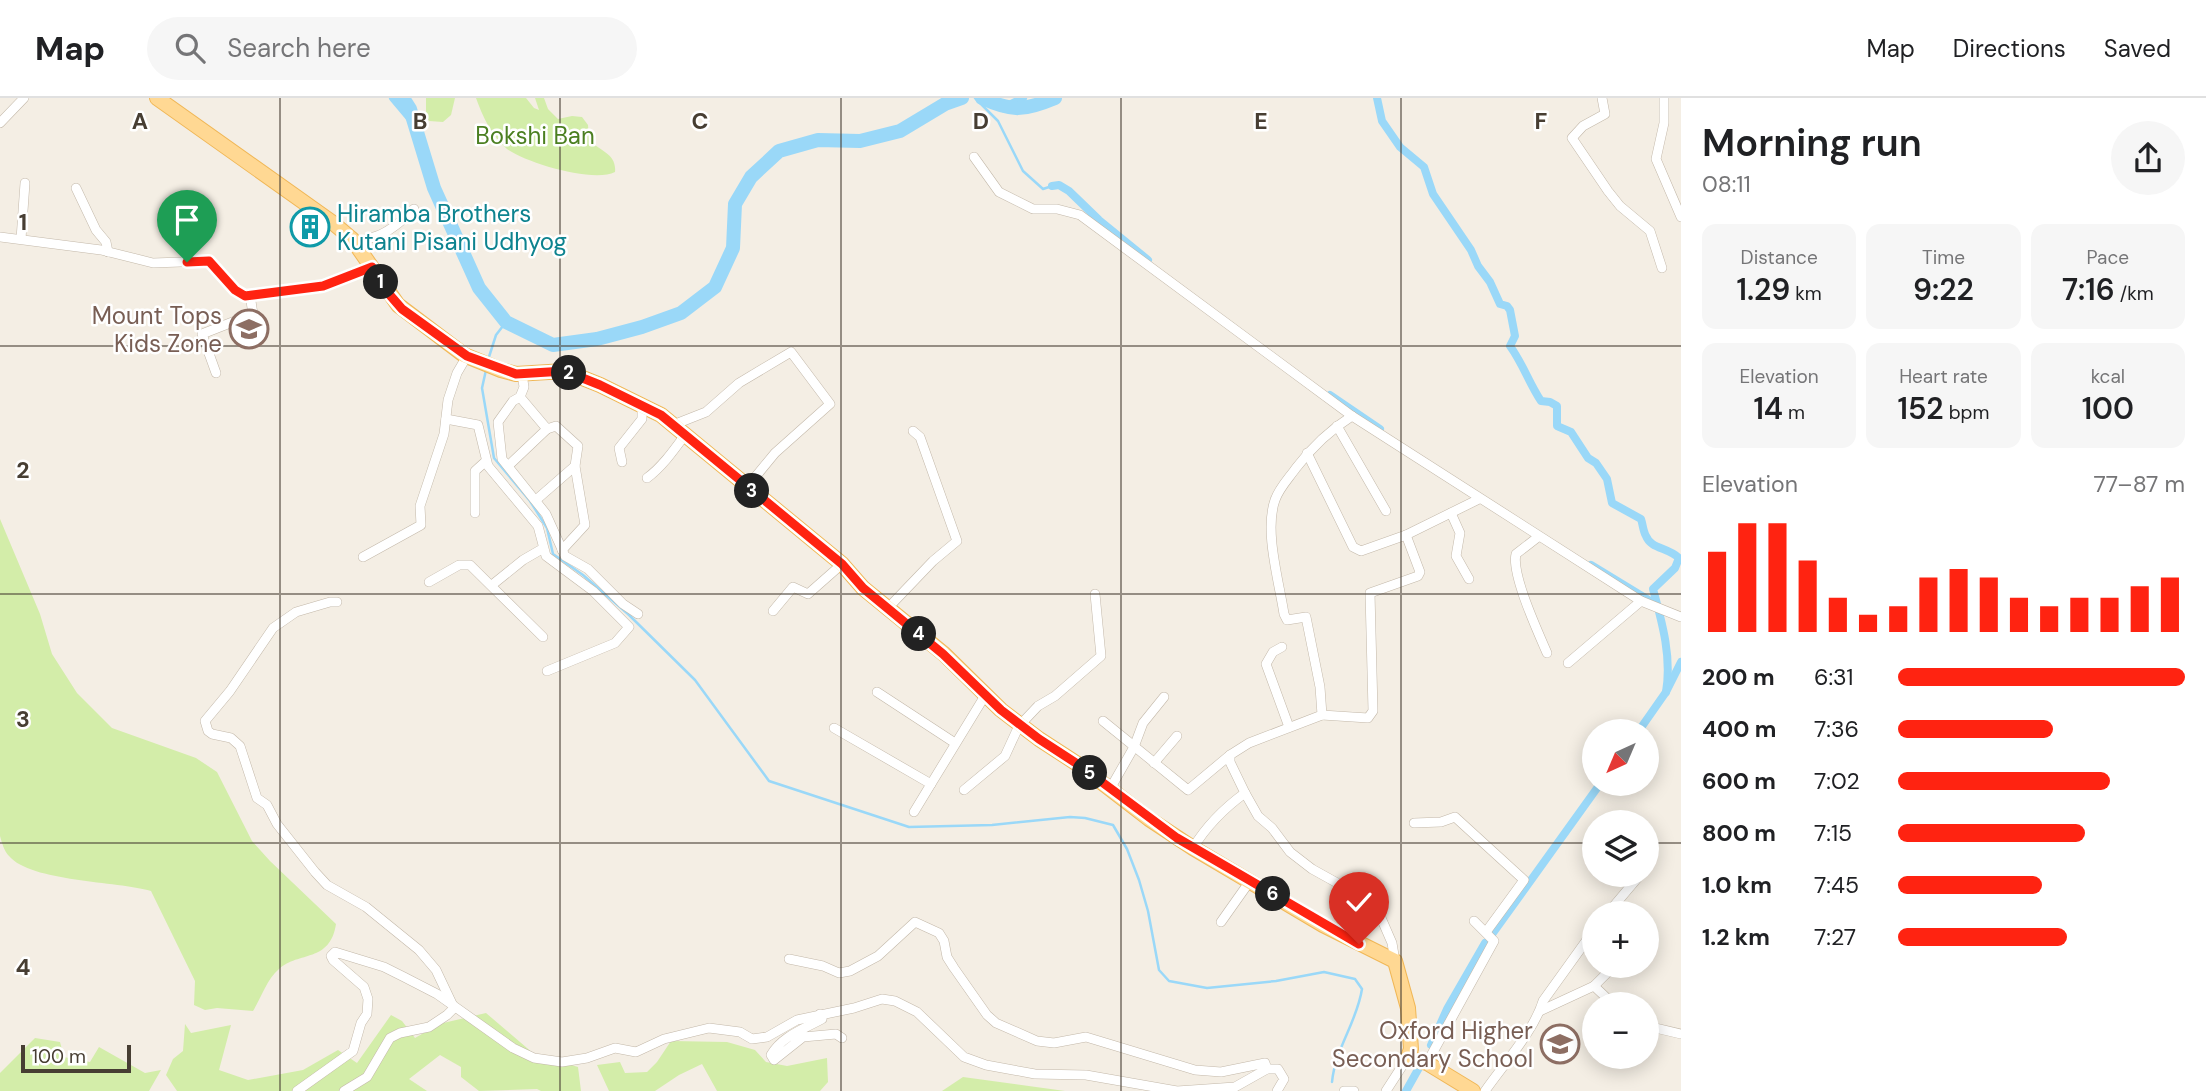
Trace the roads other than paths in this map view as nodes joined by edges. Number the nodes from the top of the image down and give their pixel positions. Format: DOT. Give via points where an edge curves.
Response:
graph roads {
  1 [pos="24,98"];
  2 [pos="157,98"];
  3 [pos="1602,98"];
  4 [pos="1664,98"];
  5 [pos="0,123"];
  6 [pos="974,157"];
  7 [pos="25,183"];
  8 [pos="76,188"];
  9 [pos="414,209"];
  10 [pos="1681,217"];
  11 [pos="0,237"];
  12 [pos="21,239"];
  13 [pos="357,245"];
  14 [pos="108,252"];
  15 [pos="372,267"];
  16 [pos="1662,268"];
  17 [pos="250,295"];
  18 [pos="467,356"];
  19 [pos="216,373"];
  20 [pos="522,374"];
  21 [pos="520,397"];
  22 [pos="642,408"];
  23 [pos="1352,416"];
  24 [pos="446,419"];
  25 [pos="673,425"];
  26 [pos="1337,426"];
  27 [pos="547,429"];
  28 [pos="916,434"];
  29 [pos="685,435"];
  30 [pos="1307,453"];
  31 [pos="486,461"];
  32 [pos="622,462"];
  33 [pos="508,466"];
  34 [pos="575,466"];
  35 [pos="648,478"];
  36 [pos="747,487"];
  37 [pos="1479,499"];
  38 [pos="536,500"];
  39 [pos="1386,511"];
  40 [pos="475,513"];
  41 [pos="1451,513"];
  42 [pos="1406,536"];
  43 [pos="1538,537"];
  44 [pos="542,549"];
  45 [pos="562,550"];
  46 [pos="363,557"];
  47 [pos="842,564"];
  48 [pos="1469,579"];
  49 [pos="429,582"];
  50 [pos="492,585"];
  51 [pos="1094,594"];
  52 [pos="1641,601"];
  53 [pos="337,602"];
  54 [pos="887,609"];
  55 [pos="773,611"];
  56 [pos="638,614"];
  57 [pos="1681,617"];
  58 [pos="543,636"];
  59 [pos="1282,647"];
  60 [pos="1547,653"];
  61 [pos="1568,663"];
  62 [pos="547,671"];
  63 [pos="877,692"];
  64 [pos="986,694"];
  65 [pos="1164,697"];
  66 [pos="1322,715"];
  67 [pos="1103,722"];
  68 [pos="1021,725"];
  69 [pos="1289,727"];
  70 [pos="834,728"];
  71 [pos="1177,736"];
  72 [pos="955,743"];
  73 [pos="1134,747"];
  74 [pos="1230,755"];
  75 [pos="1154,763"];
  76 [pos="931,784"];
  77 [pos="1110,789"];
  78 [pos="964,790"];
  79 [pos="1245,793"];
  80 [pos="914,812"];
  81 [pos="1415,823"];
  82 [pos="1192,848"];
  83 [pos="1250,881"];
  84 [pos="1630,887"];
  85 [pos="1618,901"];
  86 [pos="1474,921"];
  87 [pos="1221,922"];
  88 [pos="1486,932"];
  89 [pos="1582,947"];
  90 [pos="789,959"];
  91 [pos="1395,961"];
  92 [pos="1602,978"];
  93 [pos="1594,986"];
  94 [pos="1600,992"];
  95 [pos="454,1008"];
  96 [pos="1540,1011"];
  97 [pos="820,1014"];
  98 [pos="1659,1029"];
  99 [pos="1681,1034"];
  100 [pos="842,1038"];
  101 [pos="1408,1057"];
  102 [pos="1427,1063"];
  103 [pos="1267,1069"];
  104 [pos="297,1091"];
  105 [pos="344,1091"];
  106 [pos="1278,1091"];
  107 [pos="1345,1091"];
  108 [pos="1354,1091"];
  109 [pos="1386,1091"];
  110 [pos="1473,1091"];
  111 [pos="1485,1091"];
  1 -- 5 [label="street"];
  2 -- 13 [label="main road" via="324,216"];
  3 -- 16 [label="street" via="1605,114 1572,138 1620,206 1650,231"];
  4 -- 10 [label="street" via="1656,159"];
  6 -- 23 [label="street" via="999,192 1033,209 1080,215"];
  7 -- 12 [label="street"];
  8 -- 14 [label="street"];
  9 -- 13 [label="street" via="399,223"];
  11 -- 12 [label="street"];
  12 -- 14 [label="street"];
  13 -- 15 [label="main road"];
  14 -- 17 [label="street" via="153,263 209,261 235,290"];
  15 -- 17 [label="street" via="323,286"];
  15 -- 18 [label="main road" via="402,309"];
  17 -- 19 [label="street" via="253,314 202,334"];
  18 -- 20 [label="main road"];
  18 -- 24 [label="street" via="457,373"];
  20 -- 21 [label="street"];
  20 -- 22 [label="main road" via="565,371"];
  21 -- 27 [label="street"];
  21 -- 33 [label="street" via="498,422 500,453"];
  22 -- 25 [label="main road"];
  22 -- 32 [label="street" via="642,419 619,448"];
  23 -- 26 [label="street"];
  23 -- 37 [label="street"];
  24 -- 31 [label="street" via="478,425"];
  24 -- 46 [label="street" via="420,506 421,525"];
  25 -- 29 [label="main road"];
  25 -- 36 [label="street" via="706,412 738,383 791,352 830,404 775,453"];
  26 -- 30 [label="street"];
  26 -- 39 [label="street"];
  27 -- 33 [label="street"];
  27 -- 34 [label="street" via="556,426 578,446"];
  28 -- 54 [label="street" via="957,541"];
  29 -- 35 [label="street"];
  29 -- 36 [label="main road"];
  30 -- 42 [label="street" via="1353,547 1360,551"];
  30 -- 66 [label="street" via="1274,502 1274,555 1287,620 1306,617"];
  31 -- 40 [label="street" via="475,471"];
  31 -- 44 [label="street" via="537,526"];
  33 -- 38 [label="street"];
  34 -- 38 [label="street"];
  34 -- 45 [label="street" via="585,525"];
  36 -- 47 [label="main road"];
  37 -- 41 [label="street"];
  37 -- 43 [label="street"];
  38 -- 45 [label="street"];
  41 -- 42 [label="street"];
  41 -- 48 [label="street" via="1460,533 1456,556"];
  42 -- 66 [label="street" via="1419,575 1370,593 1373,711 1368,718"];
  43 -- 52 [label="street"];
  43 -- 60 [label="street" via="1514,558"];
  44 -- 50 [label="street"];
  44 -- 62 [label="street" via="551,562 593,591 629,627 615,643"];
  45 -- 56 [label="street"];
  47 -- 54 [label="main road"];
  47 -- 55 [label="street" via="808,594 793,587"];
  49 -- 50 [label="street" via="468,564"];
  50 -- 58 [label="street"];
  51 -- 68 [label="street" via="1101,656"];
  52 -- 57 [label="street"];
  52 -- 61 [label="street"];
  53 -- 95 [label="street" via="296,612 273,628 230,691 205,718 207,729 240,746 257,798 267,805 315,872 419,950 436,970"];
  54 -- 64 [label="main road"];
  59 -- 69 [label="street" via="1266,664"];
  63 -- 72 [label="street"];
  64 -- 68 [label="main road"];
  64 -- 72 [label="street"];
  65 -- 73 [label="street" via="1143,723"];
  66 -- 69 [label="street"];
  67 -- 73 [label="street"];
  68 -- 77 [label="main road"];
  68 -- 78 [label="street" via="1005,756"];
  69 -- 74 [label="street"];
  70 -- 76 [label="street"];
  71 -- 75 [label="street"];
  72 -- 76 [label="street"];
  73 -- 75 [label="street"];
  73 -- 77 [label="street"];
  74 -- 75 [label="street" via="1188,790"];
  74 -- 79 [label="street"];
  76 -- 80 [label="street"];
  77 -- 82 [label="main road"];
  79 -- 82 [label="street" via="1227,806"];
  79 -- 91 [label="street" via="1258,816 1290,852 1375,904"];
  81 -- 88 [label="street" via="1455,817 1524,880"];
  82 -- 83 [label="main road"];
  83 -- 87 [label="street"];
  83 -- 91 [label="main road"];
  84 -- 85 [label="street"];
  86 -- 88 [label="street"];
  88 -- 102 [label="street" via="1494,940"];
  89 -- 96 [label="street"];
  90 -- 103 [label="street" via="839,973 850,971 878,956 915,922 939,933 947,957 996,1023 1037,1041 1086,1037 1195,1070 1222,1072 1265,1063"];
  91 -- 101 [label="main road" via="1408,1008 1412,1049"];
  92 -- 93 [label="street"];
  93 -- 94 [label="street"];
  93 -- 96 [label="street"];
  95 -- 97 [label="street" via="513,1048 534,1058 562,1062 615,1048 636,1052 664,1039 709,1028 740,1032 752,1039 767,1037 797,1020"];
  95 -- 104 [label="street" via="384,967 332,953 333,960 364,986 367,1014 353,1051"];
  95 -- 105 [label="street" via="429,1027 390,1038 370,1073"];
  96 -- 111 [label="street"];
  97 -- 100 [label="street" via="822,1019 775,1049 771,1055 775,1060 803,1037 836,1034"];
  97 -- 103 [label="street" via="872,1001 895,1001 917,1012 964,1058 1035,1074 1086,1075 1177,1091 1235,1087"];
  98 -- 99 [label="street"];
  101 -- 102 [label="main road"];
  101 -- 109 [label="street"];
  102 -- 110 [label="main road"];
  103 -- 106 [label="street" via="1278,1069 1284,1079"];
  107 -- 108 [label="street"];
}
